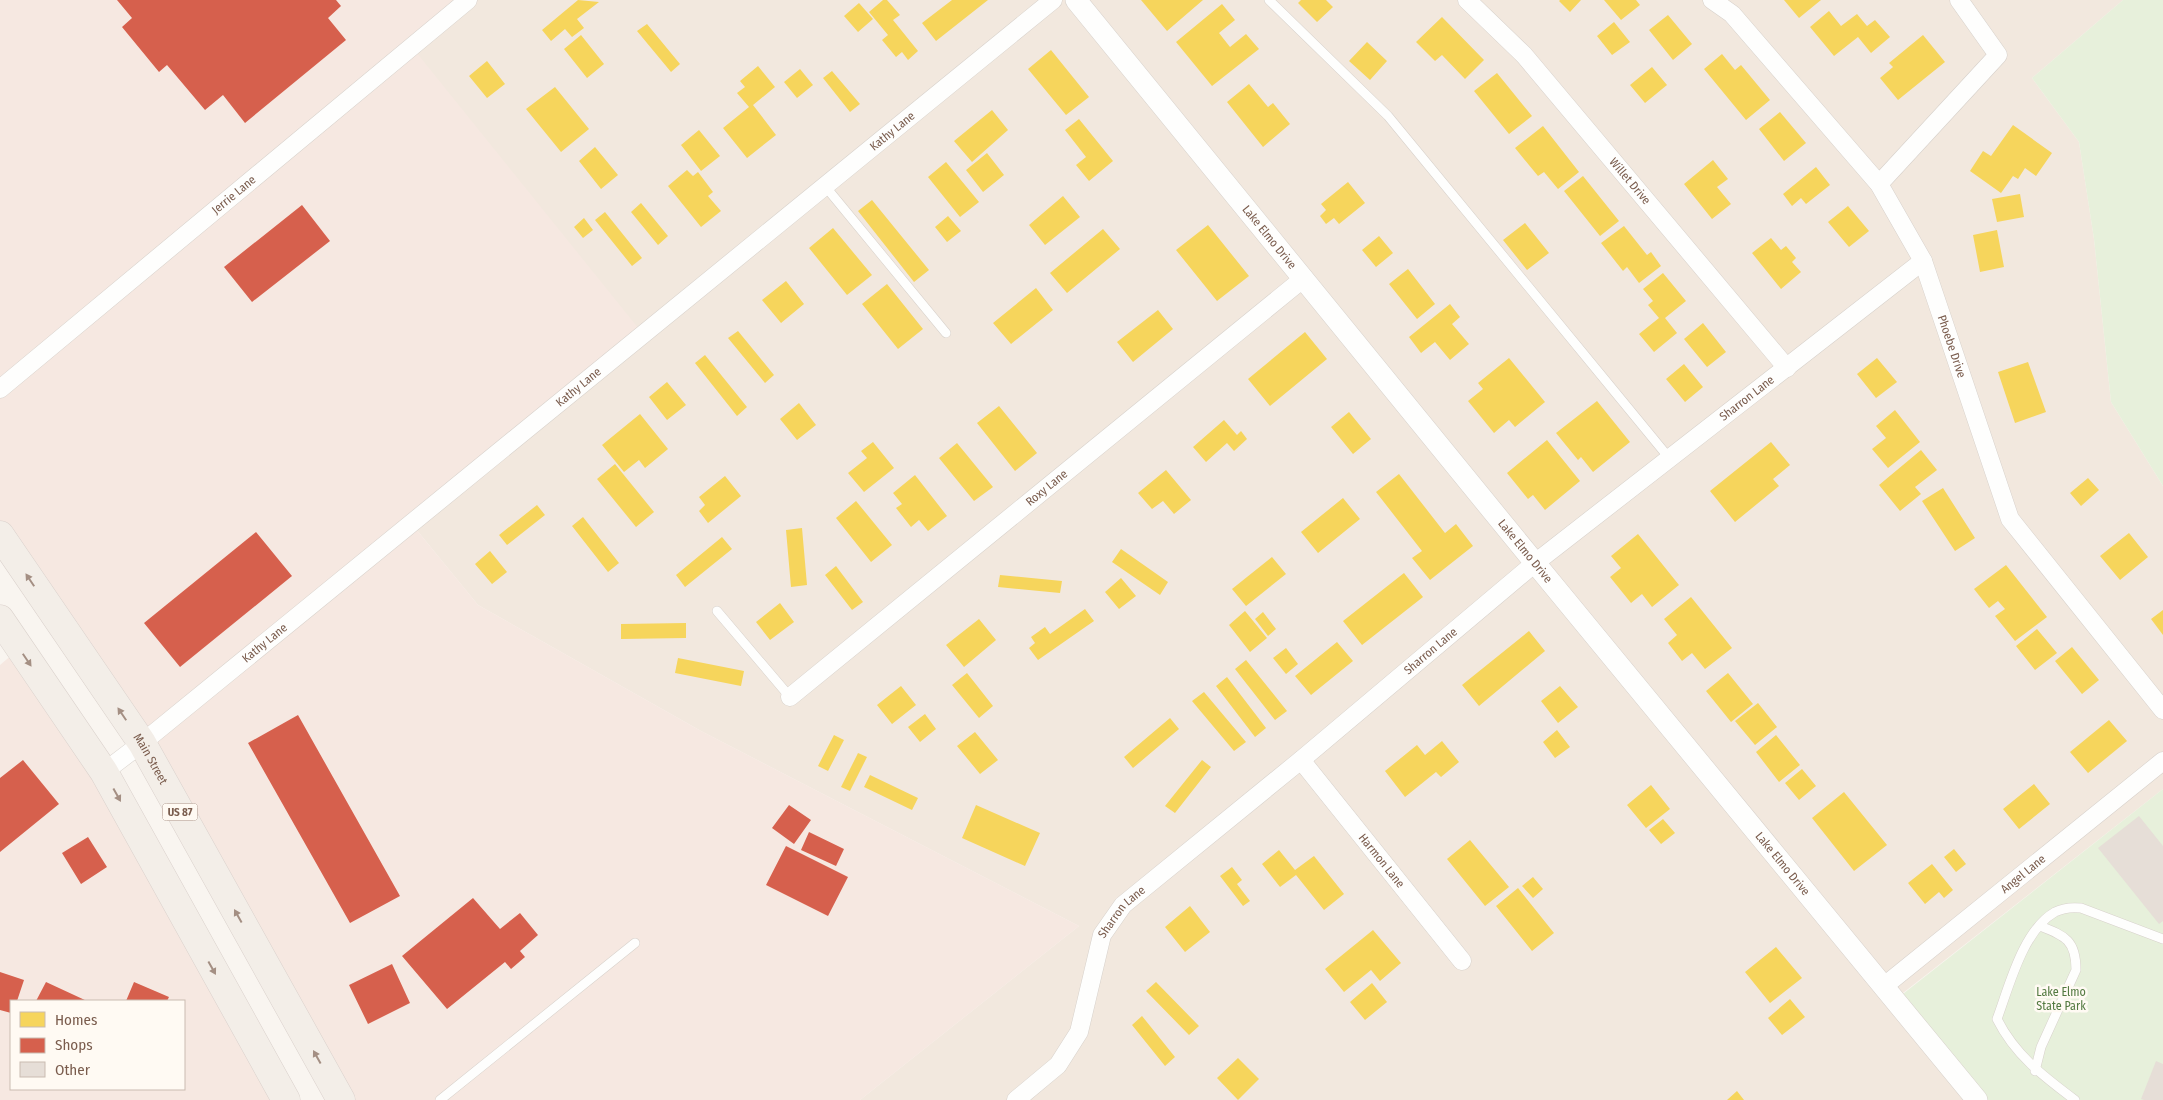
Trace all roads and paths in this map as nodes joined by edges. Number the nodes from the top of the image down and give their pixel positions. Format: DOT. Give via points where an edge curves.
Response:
graph roads {
  1 [pos="468,0"];
  2 [pos="1053,0"];
  3 [pos="1076,0"];
  4 [pos="1269,0"];
  5 [pos="1468,0"];
  6 [pos="1712,0"];
  7 [pos="1959,0"];
  8 [pos="1879,184"];
  9 [pos="825,186"];
  10 [pos="1922,261"];
  11 [pos="1304,278"];
  12 [pos="946,333"];
  13 [pos="1787,368"];
  14 [pos="0,389"];
  15 [pos="1670,459"];
  16 [pos="0,535"];
  17 [pos="1535,563"];
  18 [pos="717,611"];
  19 [pos="0,619"];
  20 [pos="790,697"];
  21 [pos="2163,710"];
  22 [pos="142,743"];
  23 [pos="1301,760"];
  24 [pos="2163,761"];
  25 [pos="104,772"];
  26 [pos="2040,926"];
  27 [pos="2163,939"];
  28 [pos="635,943"];
  29 [pos="1462,961"];
  30 [pos="1883,987"];
  31 [pos="2035,1071"];
  32 [pos="286,1100"];
  33 [pos="341,1100"];
  34 [pos="440,1100"];
  35 [pos="1016,1100"];
  36 [pos="1977,1100"];
  37 [pos="2075,1100"];
  1 -- 14 [label="street, Jerrie Lane"];
  2 -- 9 [label="street, Kathy Lane"];
  3 -- 11 [label="street, Lake Elmo Drive"];
  4 -- 15 [label="lane" via="1388,116"];
  5 -- 13 [label="street, Willet Drive" via="1524,54"];
  6 -- 8 [label="street, Phoebe Drive" via="1732,14"];
  7 -- 8 [label="street" via="1998,55"];
  8 -- 10 [label="street, Phoebe Drive"];
  9 -- 12 [label="lane"];
  9 -- 22 [label="street, Kathy Lane"];
  10 -- 13 [label="street, Sharron Lane"];
  10 -- 21 [label="street, Phoebe Drive" via="2010,519"];
  11 -- 17 [label="street, Lake Elmo Drive"];
  11 -- 20 [label="street, Roxy Lane"];
  13 -- 15 [label="street, Sharron Lane"];
  15 -- 17 [label="street, Sharron Lane"];
  22 -- 16 [label="main road, Main Street / US 87, one-way"];
  17 -- 23 [label="street, Sharron Lane"];
  17 -- 30 [label="street, Lake Elmo Drive"];
  18 -- 20 [label="lane"];
  19 -- 25 [label="main road, one-way"];
  22 -- 25 [label="street, Kathy Lane"];
  33 -- 22 [label="main road, Main Street / US 87, one-way"];
  23 -- 29 [label="street, Harmon Lane"];
  23 -- 35 [label="street, Sharron Lane" via="1123,905 1102,934 1079,1032 1058,1065"];
  24 -- 30 [label="street, Angel Lane"];
  25 -- 32 [label="main road, one-way"];
  26 -- 27 [label="lane" via="2055,912 2081,908"];
  26 -- 31 [label="lane" via="2026,945 1997,1019 2004,1034"];
  26 -- 31 [label="lane" via="2062,935 2073,945 2076,970 2042,1047"];
  28 -- 34 [label="lane"];
  30 -- 36 [label="street, Lake Elmo Drive"];
  31 -- 37 [label="lane"];
}
